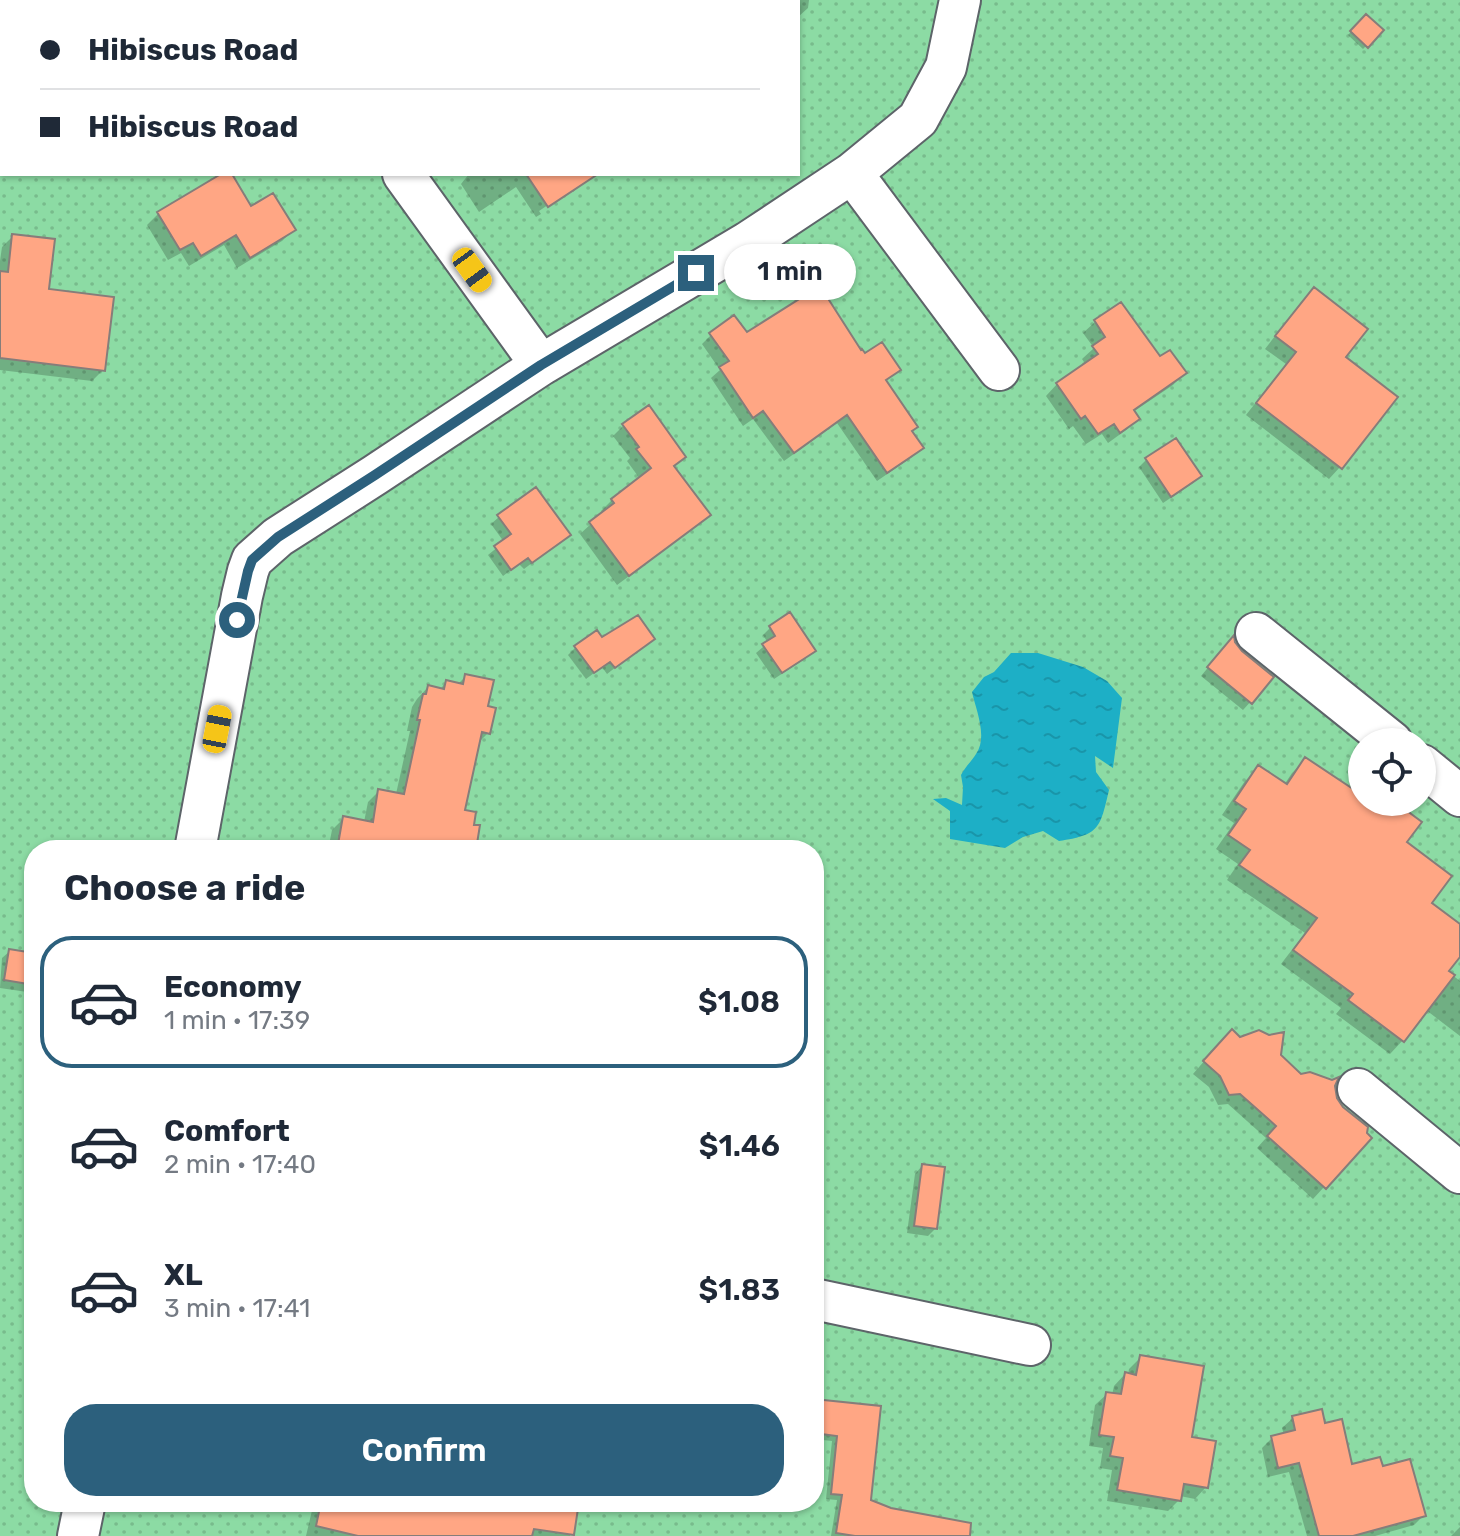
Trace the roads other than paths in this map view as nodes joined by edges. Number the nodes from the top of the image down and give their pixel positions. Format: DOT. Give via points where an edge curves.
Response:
graph roads {
  1 [pos="960,0"];
  2 [pos="852,173"];
  3 [pos="404,176"];
  4 [pos="541,365"];
  5 [pos="999,370"];
  6 [pos="1256,633"];
  7 [pos="1375,728"];
  8 [pos="1436,776"];
  9 [pos="1460,796"];
  10 [pos="197,840"];
  11 [pos="1358,1089"];
  12 [pos="1460,1173"];
  13 [pos="824,1301"];
  14 [pos="1030,1345"];
  15 [pos="83,1512"];
  16 [pos="78,1536"];
  1 -- 2 [label="street" via="946,67 918,119"];
  2 -- 4 [label="street" via="748,242"];
  2 -- 5 [label="street"];
  3 -- 4 [label="street"];
  4 -- 10 [label="street" via="278,537 252,560"];
  6 -- 7 [label="street"];
  8 -- 9 [label="street"];
  11 -- 12 [label="street"];
  13 -- 14 [label="street"];
  15 -- 16 [label="street"];
}
